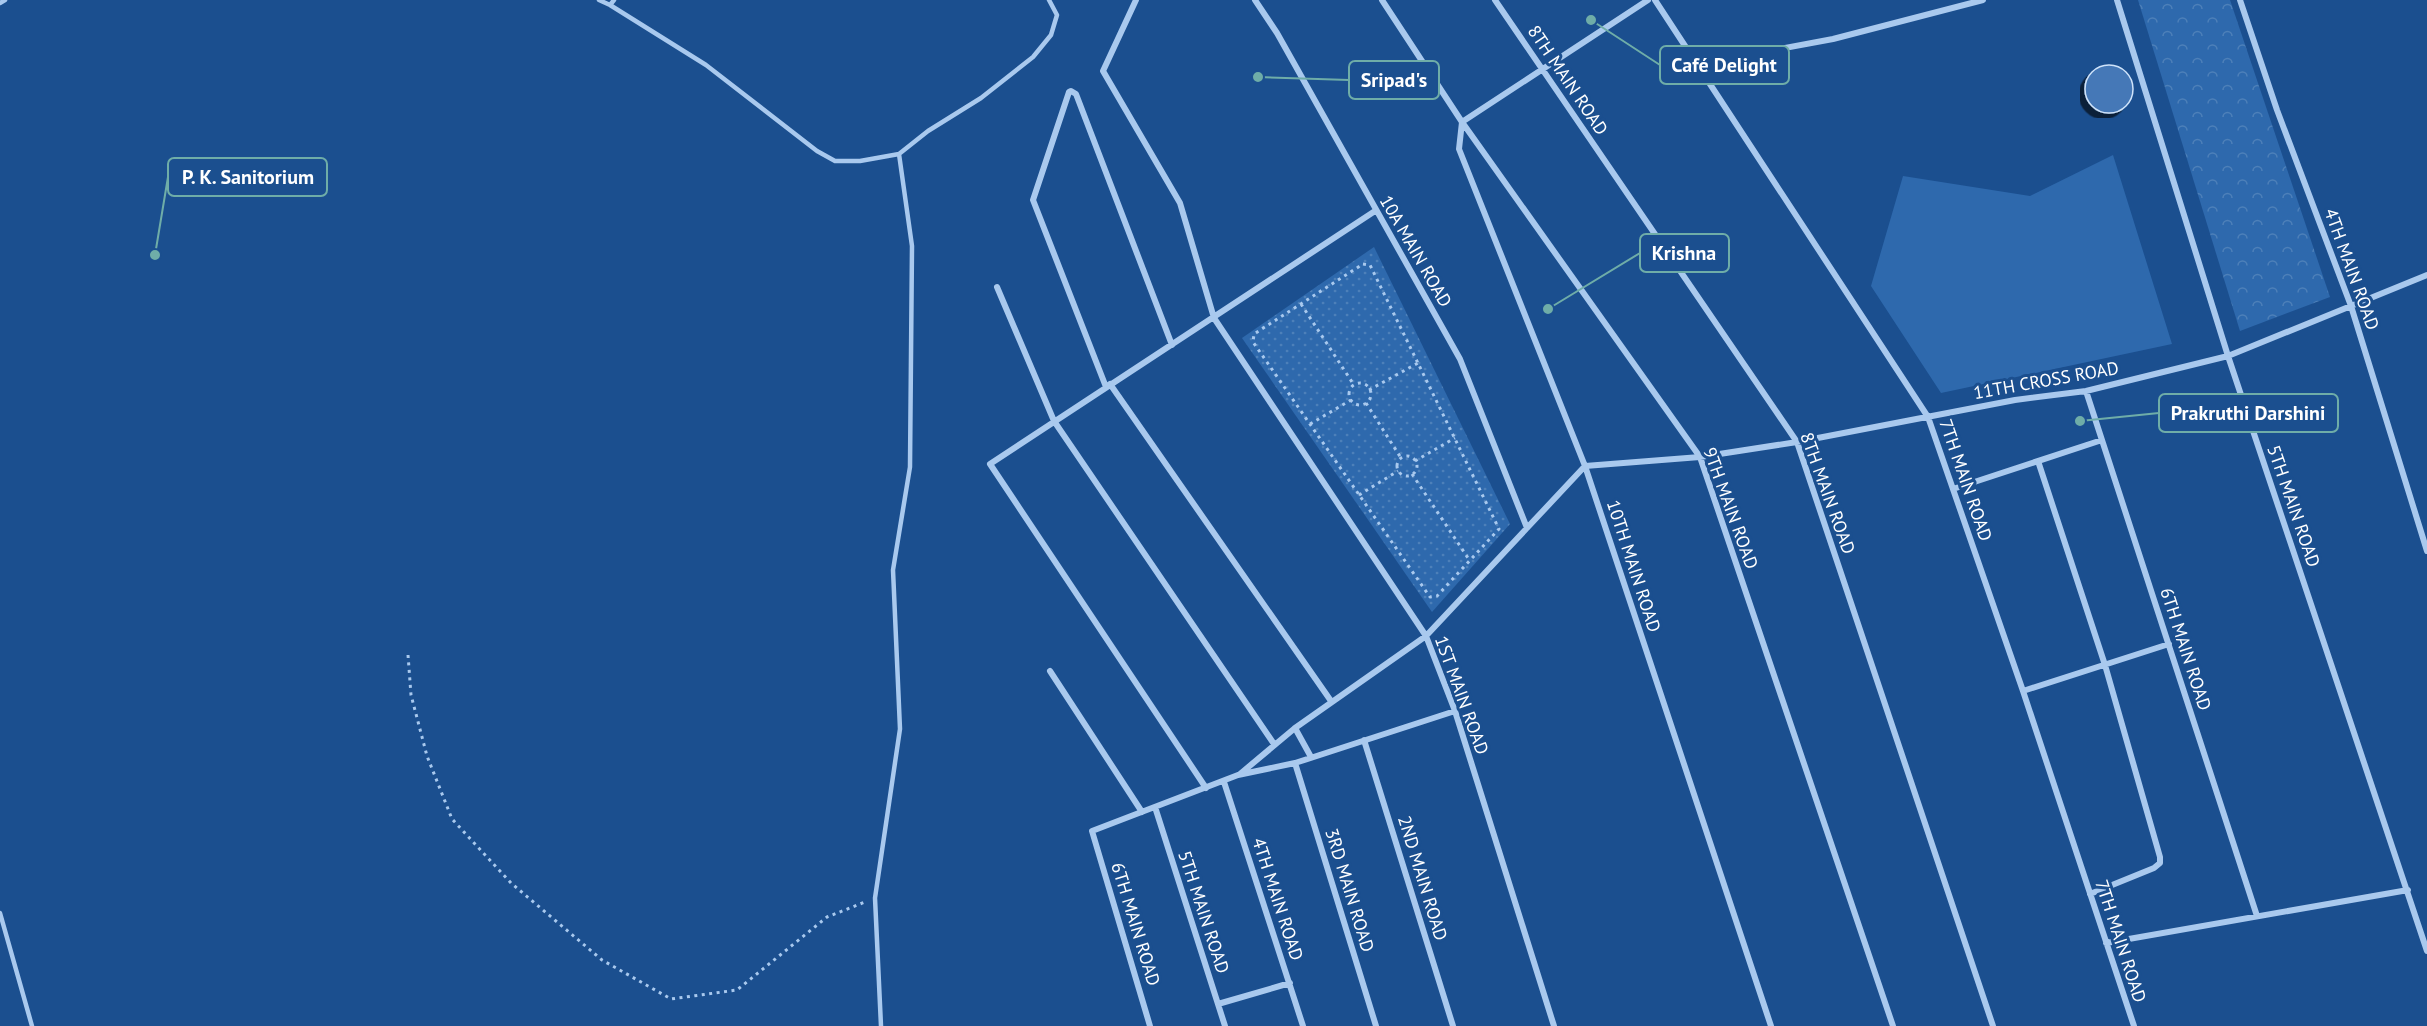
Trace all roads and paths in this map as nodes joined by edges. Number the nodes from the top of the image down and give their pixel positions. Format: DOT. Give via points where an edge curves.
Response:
graph roads {
  1 [pos="5,0"];
  2 [pos="599,0"];
  3 [pos="614,0"];
  4 [pos="1049,0"];
  5 [pos="1136,0"];
  6 [pos="1255,0"];
  7 [pos="1382,0"];
  8 [pos="1495,0"];
  9 [pos="1648,0"];
  10 [pos="1655,0"];
  11 [pos="1983,0"];
  12 [pos="2118,0"];
  13 [pos="2240,0"];
  14 [pos="0,3"];
  15 [pos="610,5"];
  16 [pos="1698,64"];
  17 [pos="1542,69"];
  18 [pos="1462,122"];
  19 [pos="899,154"];
  20 [pos="1375,211"];
  21 [pos="2427,275"];
  22 [pos="997,287"];
  23 [pos="1301,304"];
  24 [pos="2351,306"];
  25 [pos="1214,318"];
  26 [pos="1172,345"];
  27 [pos="2228,356"];
  28 [pos="1418,363"];
  29 [pos="1354,385"];
  30 [pos="1108,386"];
  31 [pos="1369,390"];
  32 [pos="2086,391"];
  33 [pos="1351,400"];
  34 [pos="1366,403"];
  35 [pos="1928,417"];
  36 [pos="1054,421"];
  37 [pos="1310,424"];
  38 [pos="1455,438"];
  39 [pos="2102,440"];
  40 [pos="1797,442"];
  41 [pos="1700,457"];
  42 [pos="1401,458"];
  43 [pos="1415,461"];
  44 [pos="2038,461"];
  45 [pos="1585,466"];
  46 [pos="1398,471"];
  47 [pos="1412,474"];
  48 [pos="1953,489"];
  49 [pos="1359,495"];
  50 [pos="1527,528"];
  51 [pos="2427,551"];
  52 [pos="1470,561"];
  53 [pos="1426,636"];
  54 [pos="2169,644"];
  55 [pos="408,655"];
  56 [pos="2105,665"];
  57 [pos="1050,671"];
  58 [pos="2023,691"];
  59 [pos="1331,702"];
  60 [pos="1455,711"];
  61 [pos="1296,728"];
  62 [pos="1364,740"];
  63 [pos="1274,744"];
  64 [pos="1311,757"];
  65 [pos="1295,763"];
  66 [pos="1238,775"];
  67 [pos="1224,782"];
  68 [pos="1206,788"];
  69 [pos="1155,807"];
  70 [pos="1142,812"];
  71 [pos="2408,890"];
  72 [pos="2090,894"];
  73 [pos="875,898"];
  74 [pos="0,913"];
  75 [pos="2257,916"];
  76 [pos="2106,943"];
  77 [pos="2427,951"];
  78 [pos="1290,983"];
  79 [pos="1218,1005"];
  80 [pos="32,1026"];
  81 [pos="881,1026"];
  82 [pos="1150,1026"];
  83 [pos="1225,1026"];
  84 [pos="1303,1026"];
  85 [pos="1376,1026"];
  86 [pos="1453,1026"];
  87 [pos="1554,1026"];
  88 [pos="1771,1026"];
  89 [pos="1893,1026"];
  90 [pos="1993,1026"];
  91 [pos="2134,1026"];
  1 -- 14 [label="lane"];
  2 -- 15 [label="lane"];
  3 -- 15 [label="lane"];
  4 -- 19 [label="lane" via="1057,15 1051,35 1033,57"];
  5 -- 25 [label="street, 1ST MAIN ROAD" via="1103,71 1180,203"];
  6 -- 20 [label="street, 10A MAIN ROAD"];
  7 -- 18 [label="street, 9TH MAIN ROAD"];
  8 -- 17 [label="street, 8TH MAIN ROAD"];
  9 -- 17 [label="street"];
  10 -- 16 [label="street, 7TH MAIN ROAD"];
  11 -- 16 [label="street" via="1833,39"];
  12 -- 27 [label="street, 5TH MAIN ROAD"];
  13 -- 24 [label="street, 4TH MAIN ROAD"];
  15 -- 19 [label="lane" via="706,65 835,161"];
  16 -- 35 [label="street, 7TH MAIN ROAD"];
  17 -- 18 [label="street"];
  17 -- 40 [label="street, 8TH MAIN ROAD"];
  18 -- 41 [label="street, 9TH MAIN ROAD"];
  18 -- 45 [label="street, 10TH MAIN ROAD" via="1459,149"];
  19 -- 73 [label="lane" via="912,246 910,467 893,570 900,729"];
  20 -- 25 [label="street"];
  20 -- 50 [label="street, 10A MAIN ROAD" via="1460,358"];
  21 -- 24 [label="street, 11TH CROSS ROAD"];
  22 -- 36 [label="street"];
  23 -- 28 [label="path" via="1363,264 1370,265"];
  23 -- 29 [label="path"];
  23 -- 37 [label="path" via="1254,334 1253,342"];
  24 -- 27 [label="street, 11TH CROSS ROAD"];
  24 -- 51 [label="street, 4TH MAIN ROAD"];
  25 -- 26 [label="street"];
  25 -- 53 [label="street, 1ST MAIN ROAD"];
  26 -- 30 [label="street"];
  26 -- 30 [label="street" via="1076,94 1071,91 1033,200"];
  27 -- 32 [label="street, 11TH CROSS ROAD"];
  27 -- 71 [label="street, 5TH MAIN ROAD"];
  28 -- 31 [label="path"];
  28 -- 38 [label="path"];
  29 -- 31 [label="path" via="1362,384"];
  29 -- 33 [label="path" via="1349,392"];
  30 -- 36 [label="street"];
  30 -- 59 [label="street"];
  31 -- 34 [label="path"];
  32 -- 35 [label="street, 11TH CROSS ROAD"];
  32 -- 39 [label="street, 6TH MAIN ROAD"];
  33 -- 34 [label="path" via="1358,405"];
  33 -- 37 [label="path"];
  34 -- 42 [label="path"];
  35 -- 40 [label="street, 11TH CROSS ROAD"];
  35 -- 48 [label="street, 7TH MAIN ROAD"];
  36 -- 63 [label="street"];
  36 -- 68 [label="street" via="990,464"];
  37 -- 49 [label="path"];
  38 -- 43 [label="path"];
  38 -- 52 [label="path" via="1499,529"];
  39 -- 44 [label="street"];
  39 -- 54 [label="street, 6TH MAIN ROAD"];
  40 -- 41 [label="street, 11TH CROSS ROAD"];
  40 -- 90 [label="street, 8TH MAIN ROAD"];
  41 -- 45 [label="street, 11TH CROSS ROAD"];
  41 -- 89 [label="street, 9TH MAIN ROAD"];
  42 -- 43 [label="path" via="1409,456"];
  42 -- 46 [label="path"];
  43 -- 47 [label="path"];
  44 -- 48 [label="street"];
  44 -- 56 [label="street"];
  45 -- 50 [label="street"];
  45 -- 88 [label="street, 10TH MAIN ROAD"];
  46 -- 47 [label="path"];
  46 -- 49 [label="path"];
  47 -- 52 [label="path"];
  48 -- 58 [label="street, 7TH MAIN ROAD"];
  49 -- 52 [label="path" via="1430,597 1437,596"];
  50 -- 53 [label="street"];
  53 -- 59 [label="street"];
  53 -- 60 [label="street, 1ST MAIN ROAD"];
  54 -- 56 [label="street"];
  54 -- 75 [label="street, 6TH MAIN ROAD"];
  55 -- 73 [label="path" via="411,695 427,756 452,819 511,883 602,960 671,999 737,990 827,917"];
  56 -- 58 [label="street"];
  56 -- 72 [label="street" via="2160,863"];
  57 -- 70 [label="street"];
  58 -- 72 [label="street, 7TH MAIN ROAD"];
  59 -- 61 [label="street"];
  60 -- 62 [label="street"];
  60 -- 87 [label="street, 1ST MAIN ROAD"];
  61 -- 63 [label="street"];
  61 -- 64 [label="street"];
  62 -- 64 [label="street"];
  62 -- 86 [label="street, 2ND MAIN ROAD"];
  63 -- 66 [label="street"];
  64 -- 65 [label="street"];
  65 -- 66 [label="street"];
  65 -- 85 [label="street, 3RD MAIN ROAD"];
  66 -- 67 [label="street"];
  67 -- 68 [label="street"];
  67 -- 78 [label="street, 4TH MAIN ROAD"];
  68 -- 69 [label="street"];
  69 -- 70 [label="street"];
  69 -- 79 [label="street, 5TH MAIN ROAD"];
  70 -- 82 [label="street, 6TH MAIN ROAD" via="1092,831"];
  71 -- 75 [label="street"];
  71 -- 77 [label="street, 5TH MAIN ROAD"];
  72 -- 76 [label="street, 7TH MAIN ROAD"];
  73 -- 81 [label="lane"];
  74 -- 80 [label="lane"];
  75 -- 76 [label="street"];
  76 -- 91 [label="street, 7TH MAIN ROAD"];
  78 -- 79 [label="street"];
  78 -- 84 [label="street, 4TH MAIN ROAD"];
  79 -- 83 [label="street, 5TH MAIN ROAD"];
}
